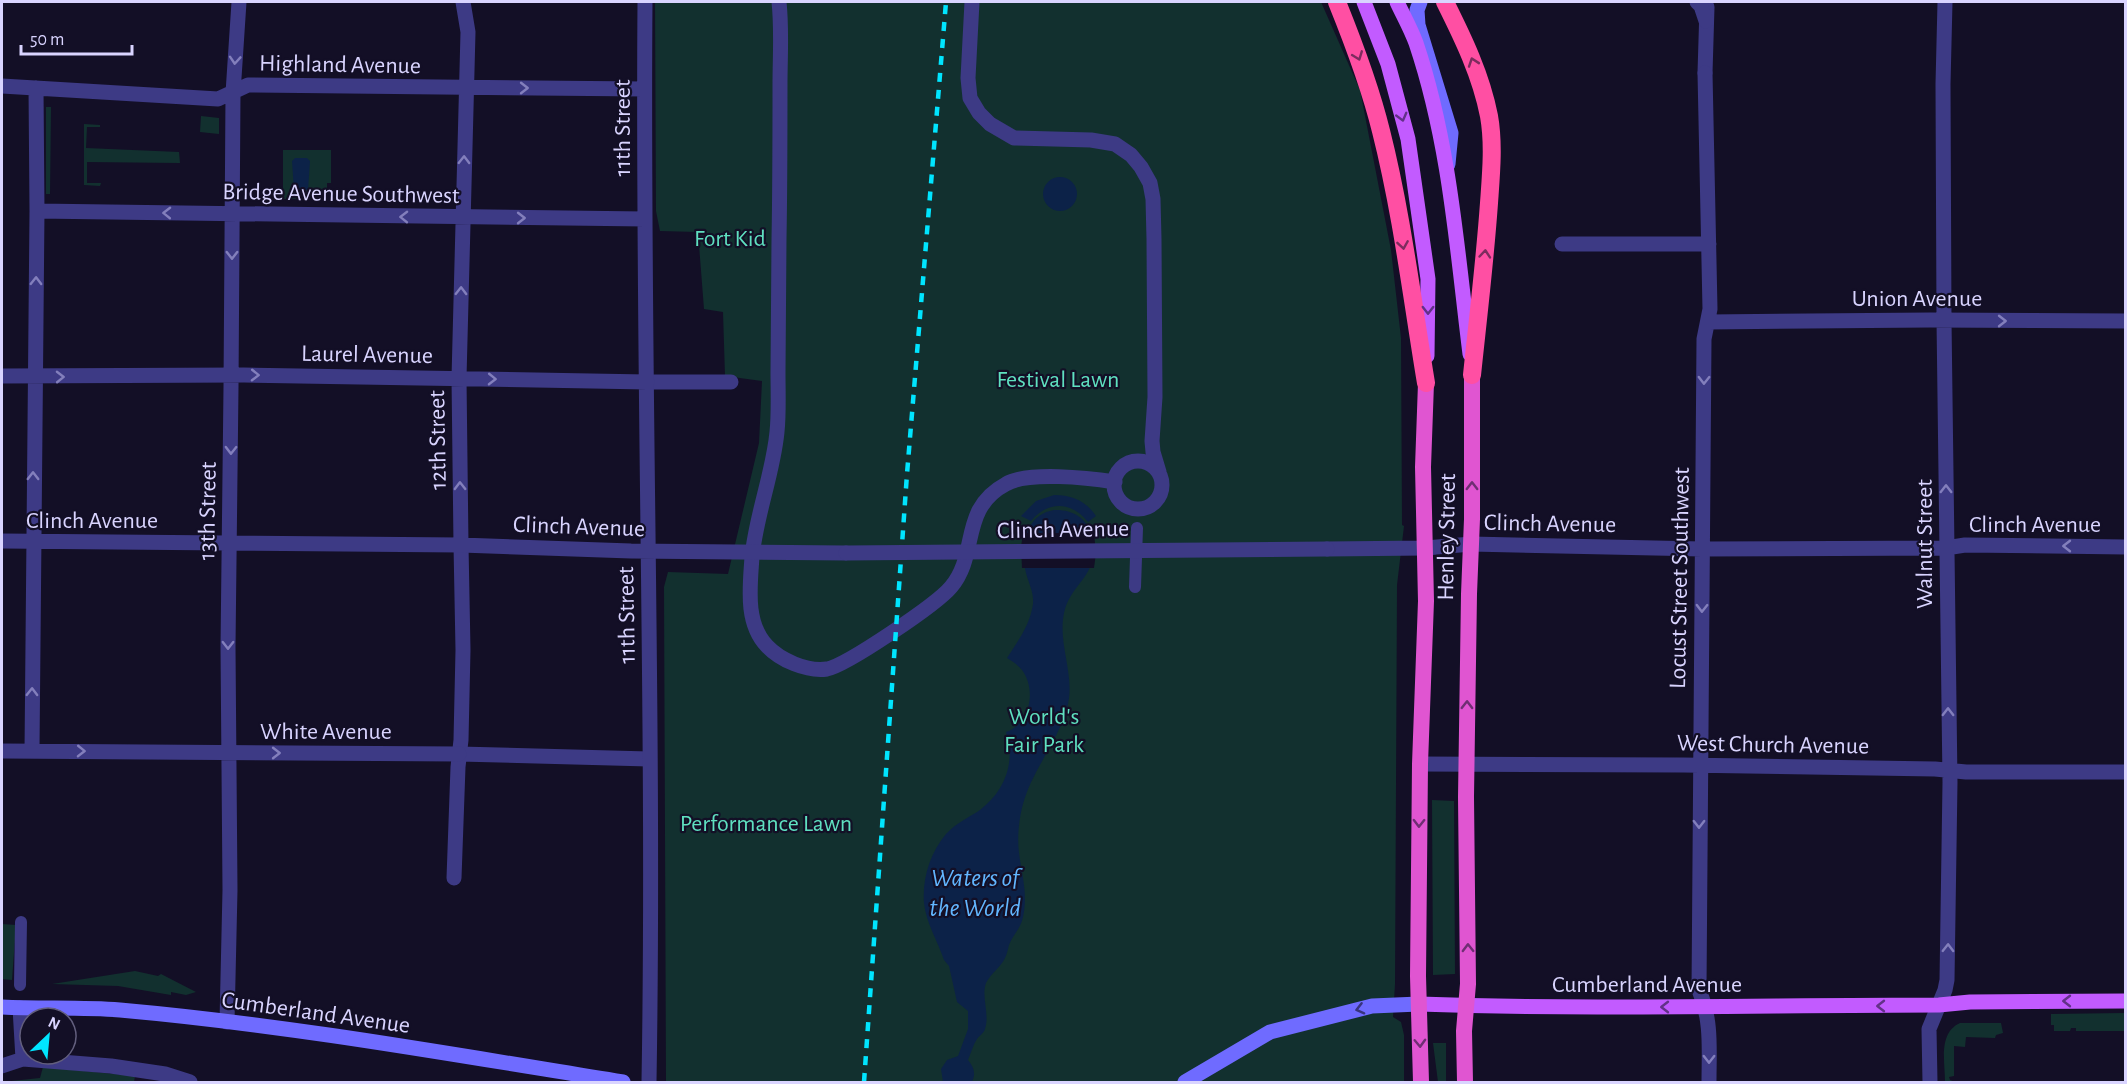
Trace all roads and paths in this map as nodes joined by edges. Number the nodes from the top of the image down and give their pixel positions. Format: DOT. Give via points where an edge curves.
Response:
graph roads {
  1 [pos="239,2"];
  2 [pos="462,2"];
  3 [pos="645,2"];
  4 [pos="779,2"];
  5 [pos="972,2"];
  6 [pos="1337,2"];
  7 [pos="1364,2"];
  8 [pos="1397,2"];
  9 [pos="1420,2"];
  10 [pos="1445,2"];
  11 [pos="1697,2"];
  12 [pos="1707,2"];
  13 [pos="1945,2"];
  14 [pos="1706,21"];
  15 [pos="2,86"];
  16 [pos="36,88"];
  17 [pos="466,88"];
  18 [pos="644,88"];
  19 [pos="233,93"];
  20 [pos="1447,173"];
  21 [pos="37,211"];
  22 [pos="233,214"];
  23 [pos="463,218"];
  24 [pos="645,219"];
  25 [pos="1562,244"];
  26 [pos="1709,244"];
  27 [pos="1944,321"];
  28 [pos="2126,321"];
  29 [pos="1708,322"];
  30 [pos="232,375"];
  31 [pos="1472,375"];
  32 [pos="2,376"];
  33 [pos="35,377"];
  34 [pos="459,378"];
  35 [pos="646,382"];
  36 [pos="731,382"];
  37 [pos="1426,382"];
  38 [pos="1153,425"];
  39 [pos="1124,466"];
  40 [pos="1159,472"];
  41 [pos="1115,482"];
  42 [pos="1137,528"];
  43 [pos="2,541"];
  44 [pos="32,542"];
  45 [pos="229,543"];
  46 [pos="1471,544"];
  47 [pos="461,545"];
  48 [pos="2126,547"];
  49 [pos="1426,548"];
  50 [pos="1946,548"];
  51 [pos="1702,549"];
  52 [pos="647,551"];
  53 [pos="753,553"];
  54 [pos="1135,587"];
  55 [pos="32,750"];
  56 [pos="2,751"];
  57 [pos="228,752"];
  58 [pos="459,754"];
  59 [pos="650,759"];
  60 [pos="1420,764"];
  61 [pos="1466,764"];
  62 [pos="1699,765"];
  63 [pos="1950,770"];
  64 [pos="2126,772"];
  65 [pos="453,878"];
  66 [pos="21,922"];
  67 [pos="20,986"];
  68 [pos="2126,1001"];
  69 [pos="1419,1004"];
  70 [pos="1939,1005"];
  71 [pos="1466,1006"];
  72 [pos="2,1007"];
  73 [pos="1706,1007"];
  74 [pos="18,1008"];
  75 [pos="78,1009"];
  76 [pos="227,1022"];
  77 [pos="18,1061"];
  78 [pos="78,1064"];
  79 [pos="2,1066"];
  80 [pos="190,1083"];
  81 [pos="623,1083"];
  82 [pos="649,1083"];
  83 [pos="1185,1083"];
  84 [pos="1421,1083"];
  85 [pos="1465,1083"];
  86 [pos="1709,1083"];
  87 [pos="1930,1083"];
  1 -- 19 [label="street, 13th Street, one-way"];
  2 -- 17 [label="street, 12th Street" via="468,32"];
  3 -- 18 [label="street, 11th Street"];
  4 -- 53 [label="street" via="777,432"];
  5 -- 38 [label="street" via="968,78 970,98 979,113 1014,138 1114,144 1131,155 1150,183 1154,240"];
  6 -- 37 [label="highway, one-way" via="1381,129"];
  7 -- 37 [label="main road, Henley Street, one-way" via="1388,64 1408,139 1428,279"];
  8 -- 20 [label="main road, Henley Street" via="1416,42"];
  9 -- 20 [label="main road" via="1419,25 1451,133"];
  31 -- 10 [label="highway, one-way" via="1485,256 1491,155 1489,118 1467,46"];
  11 -- 14 [label="street"];
  12 -- 14 [label="street, Locust Street Southwest"];
  13 -- 27 [label="street, Walnut Street"];
  14 -- 26 [label="street, Locust Street Southwest"];
  15 -- 16 [label="street, Highland Avenue"];
  16 -- 19 [label="street, Highland Avenue" via="218,99"];
  16 -- 21 [label="street"];
  17 -- 18 [label="street, Highland Avenue, one-way"];
  17 -- 19 [label="street, Highland Avenue" via="248,85"];
  23 -- 17 [label="street, 12th Street, one-way"];
  18 -- 24 [label="street, 11th Street"];
  19 -- 22 [label="street, 13th Street"];
  20 -- 31 [label="main road, Henley Street"];
  22 -- 21 [label="street, Bridge Avenue Southwest, one-way"];
  33 -- 21 [label="street, one-way"];
  23 -- 22 [label="street, Bridge Avenue Southwest, one-way"];
  22 -- 30 [label="street, 13th Street, one-way"];
  23 -- 24 [label="street, Bridge Avenue Southwest, one-way"];
  34 -- 23 [label="street, 12th Street, one-way"];
  24 -- 35 [label="street, 11th Street"];
  25 -- 26 [label="street"];
  26 -- 29 [label="street, Locust Street Southwest"];
  27 -- 28 [label="street, Union Avenue, one-way"];
  27 -- 29 [label="street, Union Avenue"];
  50 -- 27 [label="street, Walnut Street, one-way"];
  29 -- 51 [label="street, Locust Street Southwest, one-way" via="1704,335"];
  33 -- 30 [label="street, Laurel Avenue, one-way"];
  30 -- 34 [label="street, Laurel Avenue, one-way"];
  30 -- 45 [label="street, 13th Street, one-way"];
  46 -- 31 [label="highway, Henley Street, one-way"];
  32 -- 33 [label="street, Laurel Avenue"];
  44 -- 33 [label="street, one-way"];
  34 -- 35 [label="street, Laurel Avenue, one-way"];
  47 -- 34 [label="street, 12th Street, one-way"];
  35 -- 36 [label="street, Laurel Avenue"];
  35 -- 52 [label="street, 11th Street"];
  37 -- 49 [label="highway, Henley Street"];
  38 -- 39 [label="street" via="1143,448"];
  38 -- 40 [label="street" via="1153,452"];
  39 -- 40 [label="street" via="1139,461"];
  39 -- 41 [label="street"];
  40 -- 41 [label="street" via="1161,495 1143,509 1134,509 1121,501"];
  41 -- 53 [label="street" via="1053,477 1008,482 993,492 972,522 964,562 950,589 861,652 830,669 791,663 761,640 751,617"];
  42 -- 54 [label="street"];
  43 -- 44 [label="street, Clinch Avenue"];
  44 -- 45 [label="street, Clinch Avenue"];
  55 -- 44 [label="street, one-way"];
  45 -- 47 [label="street, Clinch Avenue"];
  45 -- 57 [label="street, 13th Street, one-way"];
  46 -- 49 [label="street, Clinch Avenue"];
  46 -- 51 [label="street, Clinch Avenue"];
  61 -- 46 [label="highway, Henley Street, one-way"];
  47 -- 52 [label="street, Clinch Avenue"];
  47 -- 58 [label="street, 12th Street" via="463,650"];
  48 -- 50 [label="street, Clinch Avenue, one-way"];
  49 -- 53 [label="street, Clinch Avenue, bridge"];
  49 -- 60 [label="highway, Henley Street"];
  50 -- 51 [label="street, Clinch Avenue"];
  63 -- 50 [label="street, Walnut Street, one-way"];
  51 -- 62 [label="street, Locust Street Southwest, one-way"];
  52 -- 53 [label="street, Clinch Avenue"];
  52 -- 59 [label="street, 11th Street"];
  55 -- 56 [label="street, White Avenue"];
  55 -- 57 [label="street, White Avenue, one-way"];
  57 -- 58 [label="street, White Avenue, one-way"];
  57 -- 76 [label="street, 13th Street"];
  58 -- 59 [label="street, White Avenue"];
  58 -- 65 [label="street, 12th Street"];
  59 -- 82 [label="street, 11th Street"];
  60 -- 61 [label="street, West Church Avenue"];
  60 -- 69 [label="highway, Henley Street, one-way"];
  61 -- 62 [label="street, West Church Avenue"];
  71 -- 61 [label="highway, Henley Street, one-way"];
  62 -- 63 [label="street, West Church Avenue"];
  62 -- 73 [label="street, Locust Street Southwest, one-way" via="1699,990"];
  63 -- 64 [label="street, West Church Avenue"];
  70 -- 63 [label="street, Walnut Street, one-way" via="1947,980"];
  66 -- 67 [label="street"];
  68 -- 70 [label="main road, Cumberland Avenue, one-way"];
  69 -- 71 [label="main road, Cumberland Avenue"];
  69 -- 83 [label="main road, Cumberland Avenue, one-way" via="1372,1006 1270,1032"];
  69 -- 84 [label="highway, Henley Street, one-way"];
  70 -- 73 [label="main road, Cumberland Avenue, one-way"];
  70 -- 87 [label="street, Walnut Street" via="1929,1029"];
  73 -- 71 [label="main road, Cumberland Avenue, one-way"];
  71 -- 85 [label="highway, Henley Street"];
  72 -- 74 [label="main road, Cumberland Avenue"];
  73 -- 86 [label="street, Locust Street Southwest, one-way"];
  75 -- 76 [label="main road, Cumberland Avenue"];
  76 -- 81 [label="main road, Cumberland Avenue"];
  77 -- 79 [label="street"];
  78 -- 80 [label="street" via="139,1069"];
}
